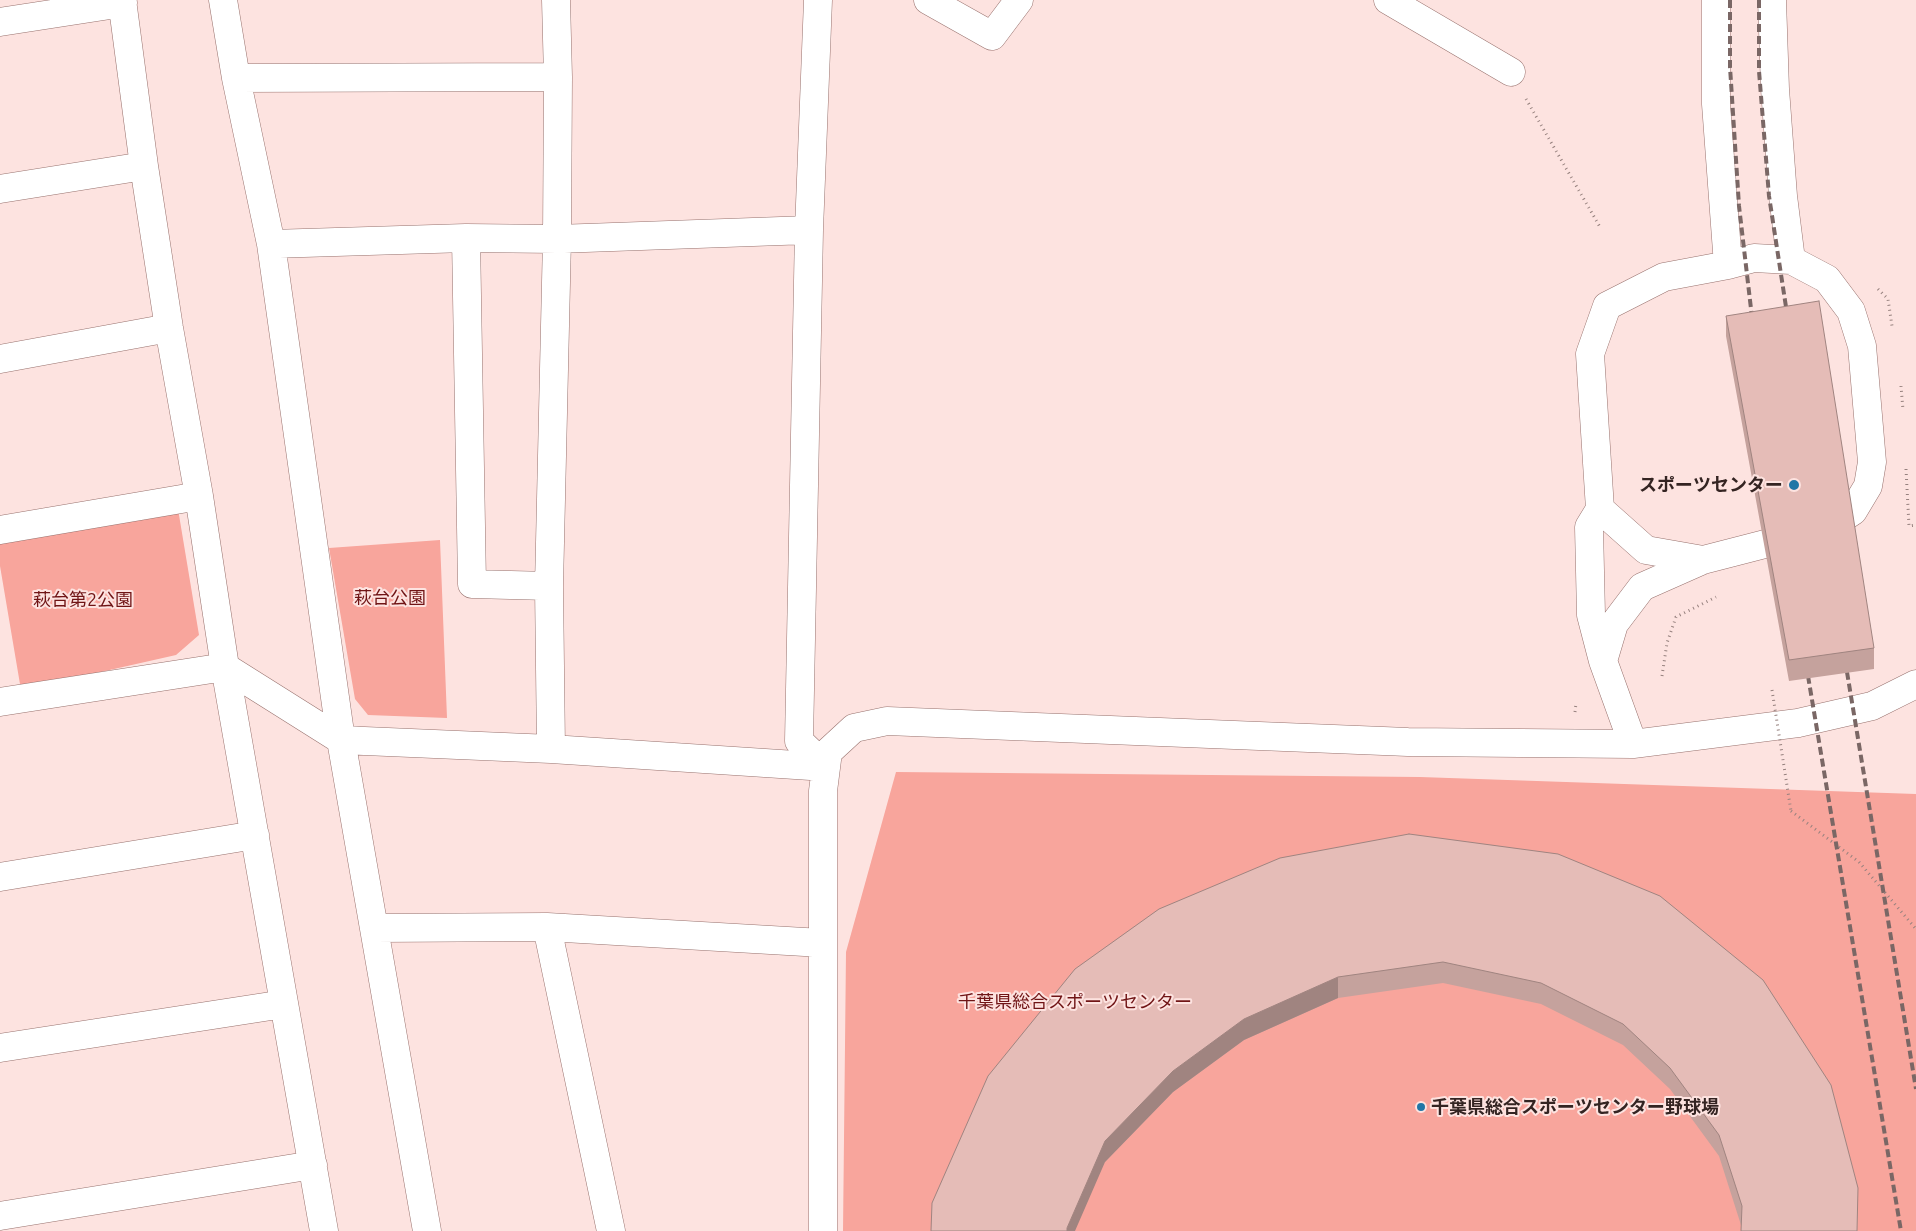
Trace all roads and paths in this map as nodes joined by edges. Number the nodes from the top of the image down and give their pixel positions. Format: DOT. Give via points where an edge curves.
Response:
graph roads {
  1 [pos="223,0"];
  2 [pos="556,0"];
  3 [pos="818,0"];
  4 [pos="928,0"];
  5 [pos="1020,0"];
  6 [pos="1388,0"];
  7 [pos="1716,0"];
  8 [pos="1772,0"];
  9 [pos="122,2"];
  10 [pos="0,22"];
  11 [pos="1511,72"];
  12 [pos="558,77"];
  13 [pos="236,78"];
  14 [pos="144,166"];
  15 [pos="0,189"];
  16 [pos="1600,227"];
  17 [pos="809,230"];
  18 [pos="466,238"];
  19 [pos="557,239"];
  20 [pos="271,244"];
  21 [pos="1791,260"];
  22 [pos="1728,265"];
  23 [pos="169,328"];
  24 [pos="0,360"];
  25 [pos="199,496"];
  26 [pos="1600,509"];
  27 [pos="0,530"];
  28 [pos="1703,560"];
  29 [pos="549,586"];
  30 [pos="1716,597"];
  31 [pos="1603,661"];
  32 [pos="225,667"];
  33 [pos="1662,676"];
  34 [pos="1916,684"];
  35 [pos="1772,690"];
  36 [pos="0,702"];
  37 [pos="341,740"];
  38 [pos="1634,744"];
  39 [pos="551,749"];
  40 [pos="826,767"];
  41 [pos="255,836"];
  42 [pos="0,877"];
  43 [pos="547,927"];
  44 [pos="375,928"];
  45 [pos="1916,929"];
  46 [pos="822,943"];
  47 [pos="284,1004"];
  48 [pos="0,1048"];
  49 [pos="312,1165"];
  50 [pos="0,1216"];
  51 [pos="324,1231"];
  52 [pos="427,1231"];
  53 [pos="611,1231"];
  54 [pos="823,1231"];
  1 -- 13 [label="street"];
  2 -- 12 [label="street"];
  3 -- 17 [label="street"];
  4 -- 5 [label="street" via="992,36"];
  6 -- 11 [label="street"];
  7 -- 22 [label="street" via="1716,104"];
  8 -- 21 [label="street" via="1775,89"];
  9 -- 10 [label="street"];
  9 -- 14 [label="street"];
  11 -- 16 [label="path"];
  12 -- 13 [label="street"];
  12 -- 19 [label="street"];
  13 -- 20 [label="street"];
  14 -- 15 [label="street"];
  14 -- 23 [label="street"];
  17 -- 19 [label="street"];
  17 -- 40 [label="street" via="799,741"];
  18 -- 19 [label="street"];
  18 -- 20 [label="street"];
  18 -- 29 [label="street" via="472,584"];
  19 -- 29 [label="street"];
  20 -- 37 [label="street"];
  21 -- 22 [label="street" via="1754,258"];
  21 -- 28 [label="street" via="1827,279 1851,311 1862,346 1872,462 1868,486 1853,511 1827,528"];
  22 -- 26 [label="street" via="1664,277 1606,306 1590,354"];
  23 -- 24 [label="street"];
  23 -- 25 [label="street"];
  25 -- 27 [label="street"];
  25 -- 32 [label="street"];
  26 -- 28 [label="street" via="1646,550"];
  26 -- 31 [label="street" via="1588,526 1591,615"];
  28 -- 31 [label="street" via="1642,587 1614,624"];
  29 -- 39 [label="street"];
  30 -- 33 [label="path" via="1676,617 1667,643"];
  31 -- 38 [label="street"];
  32 -- 36 [label="street"];
  32 -- 37 [label="street"];
  32 -- 41 [label="street"];
  34 -- 38 [label="street" via="1872,706 1798,723"];
  35 -- 45 [label="path, bridge" via="1790,811 1859,862"];
  37 -- 39 [label="street"];
  37 -- 44 [label="street"];
  38 -- 40 [label="street" via="1408,742 887,721 854,728 828,752"];
  39 -- 40 [label="street"];
  40 -- 46 [label="street"];
  41 -- 42 [label="street"];
  41 -- 47 [label="street"];
  43 -- 44 [label="street"];
  43 -- 46 [label="street"];
  43 -- 53 [label="street"];
  44 -- 52 [label="street"];
  46 -- 54 [label="street"];
  47 -- 48 [label="street"];
  47 -- 49 [label="street"];
  49 -- 50 [label="street"];
  49 -- 51 [label="street"];
}
